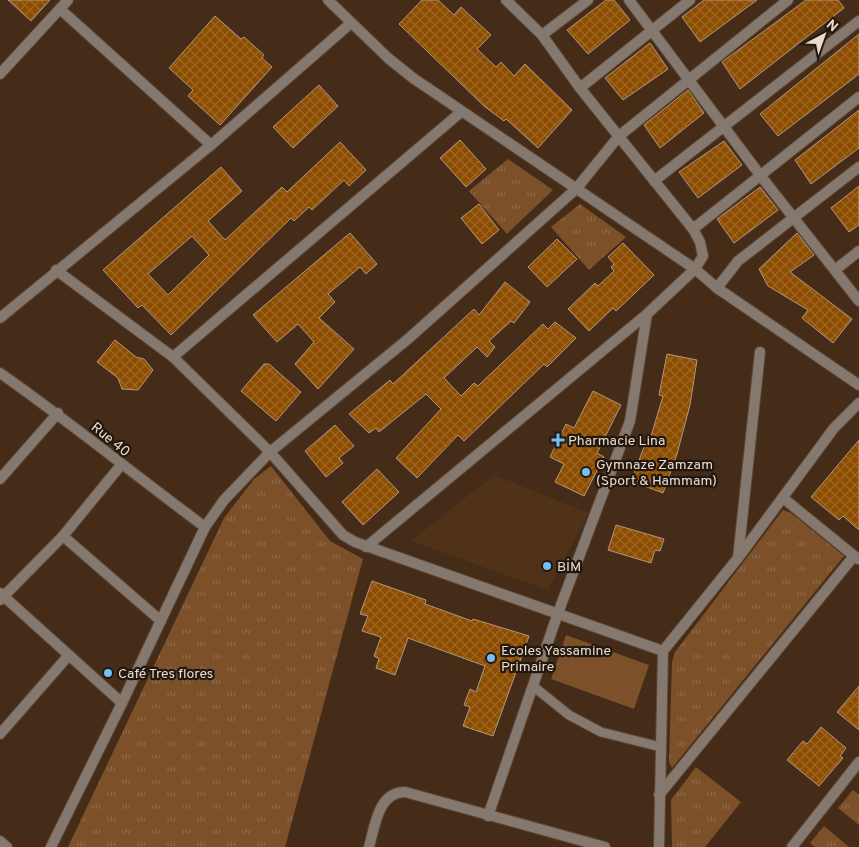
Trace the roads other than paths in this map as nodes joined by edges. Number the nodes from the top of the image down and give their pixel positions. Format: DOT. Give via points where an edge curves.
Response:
graph roads {
  1 [pos="68,0"];
  2 [pos="328,0"];
  3 [pos="506,0"];
  4 [pos="588,0"];
  5 [pos="629,0"];
  6 [pos="690,0"];
  7 [pos="788,0"];
  8 [pos="60,8"];
  9 [pos="859,21"];
  10 [pos="351,22"];
  11 [pos="651,30"];
  12 [pos="542,34"];
  13 [pos="0,74"];
  14 [pos="689,78"];
  15 [pos="580,88"];
  16 [pos="859,97"];
  17 [pos="461,112"];
  18 [pos="725,126"];
  19 [pos="619,136"];
  20 [pos="211,145"];
  21 [pos="859,167"];
  22 [pos="760,175"];
  23 [pos="654,181"];
  24 [pos="576,189"];
  25 [pos="794,216"];
  26 [pos="693,229"];
  27 [pos="859,251"];
  28 [pos="695,269"];
  29 [pos="56,270"];
  30 [pos="834,270"];
  31 [pos="717,288"];
  32 [pos="859,301"];
  33 [pos="647,314"];
  34 [pos="0,318"];
  35 [pos="760,352"];
  36 [pos="173,357"];
  37 [pos="0,373"];
  38 [pos="859,385"];
  39 [pos="859,403"];
  40 [pos="58,413"];
  41 [pos="270,452"];
  42 [pos="122,465"];
  43 [pos="0,479"];
  44 [pos="783,498"];
  45 [pos="205,527"];
  46 [pos="63,536"];
  47 [pos="366,547"];
  48 [pos="738,558"];
  49 [pos="857,558"];
  50 [pos="1,596"];
  51 [pos="558,612"];
  52 [pos="161,621"];
  53 [pos="664,651"];
  54 [pos="69,655"];
  55 [pos="533,686"];
  56 [pos="122,703"];
  57 [pos="0,734"];
  58 [pos="661,747"];
  59 [pos="859,762"];
  60 [pos="659,795"];
  61 [pos="488,816"];
  62 [pos="0,841"];
  63 [pos="7,847"];
  64 [pos="51,847"];
  65 [pos="369,847"];
  66 [pos="604,847"];
  67 [pos="659,847"];
  68 [pos="792,847"];
  1 -- 8 [label="street"];
  2 -- 10 [label="street"];
  3 -- 12 [label="street"];
  4 -- 12 [label="street"];
  5 -- 11 [label="street"];
  6 -- 11 [label="street"];
  7 -- 14 [label="street"];
  8 -- 13 [label="street"];
  8 -- 20 [label="street"];
  9 -- 18 [label="street"];
  10 -- 17 [label="street" via="413,78"];
  10 -- 20 [label="street"];
  11 -- 14 [label="street"];
  11 -- 15 [label="street"];
  12 -- 15 [label="street"];
  14 -- 18 [label="street"];
  14 -- 19 [label="street"];
  15 -- 19 [label="street"];
  16 -- 22 [label="street"];
  17 -- 24 [label="street"];
  17 -- 36 [label="street"];
  18 -- 22 [label="street"];
  18 -- 23 [label="street"];
  19 -- 23 [label="street"];
  19 -- 24 [label="street"];
  20 -- 29 [label="street"];
  21 -- 25 [label="street"];
  22 -- 25 [label="street"];
  22 -- 26 [label="street"];
  23 -- 26 [label="street"];
  24 -- 28 [label="street"];
  24 -- 41 [label="street" via="408,340"];
  25 -- 30 [label="street"];
  25 -- 31 [label="street" via="738,260"];
  26 -- 28 [label="street" via="703,256"];
  27 -- 30 [label="street"];
  28 -- 31 [label="street"];
  28 -- 33 [label="street"];
  29 -- 34 [label="street"];
  29 -- 36 [label="street"];
  30 -- 32 [label="street"];
  31 -- 38 [label="street"];
  33 -- 47 [label="street"];
  33 -- 51 [label="street" via="630,420"];
  35 -- 48 [label="street"];
  36 -- 41 [label="street"];
  37 -- 40 [label="street, Rue 40"];
  39 -- 44 [label="street" via="834,428"];
  40 -- 42 [label="street, Rue 40"];
  40 -- 43 [label="street"];
  41 -- 45 [label="street" via="224,500"];
  41 -- 47 [label="street" via="343,535"];
  42 -- 45 [label="street, Rue 40"];
  42 -- 46 [label="street"];
  44 -- 48 [label="street"];
  44 -- 49 [label="street"];
  45 -- 52 [label="street"];
  46 -- 50 [label="street"];
  46 -- 52 [label="street"];
  47 -- 51 [label="street"];
  48 -- 53 [label="street"];
  49 -- 60 [label="street"];
  50 -- 54 [label="street"];
  51 -- 53 [label="street"];
  51 -- 55 [label="street"];
  52 -- 56 [label="street"];
  53 -- 58 [label="street"];
  54 -- 56 [label="street"];
  54 -- 57 [label="street"];
  55 -- 58 [label="lane" via="569,715 601,732"];
  55 -- 61 [label="street"];
  56 -- 64 [label="street"];
  58 -- 60 [label="street"];
  59 -- 68 [label="street"];
  60 -- 67 [label="street"];
  61 -- 65 [label="street" via="398,792 391,794 382,806"];
  61 -- 66 [label="street"];
  62 -- 63 [label="street"];
}
